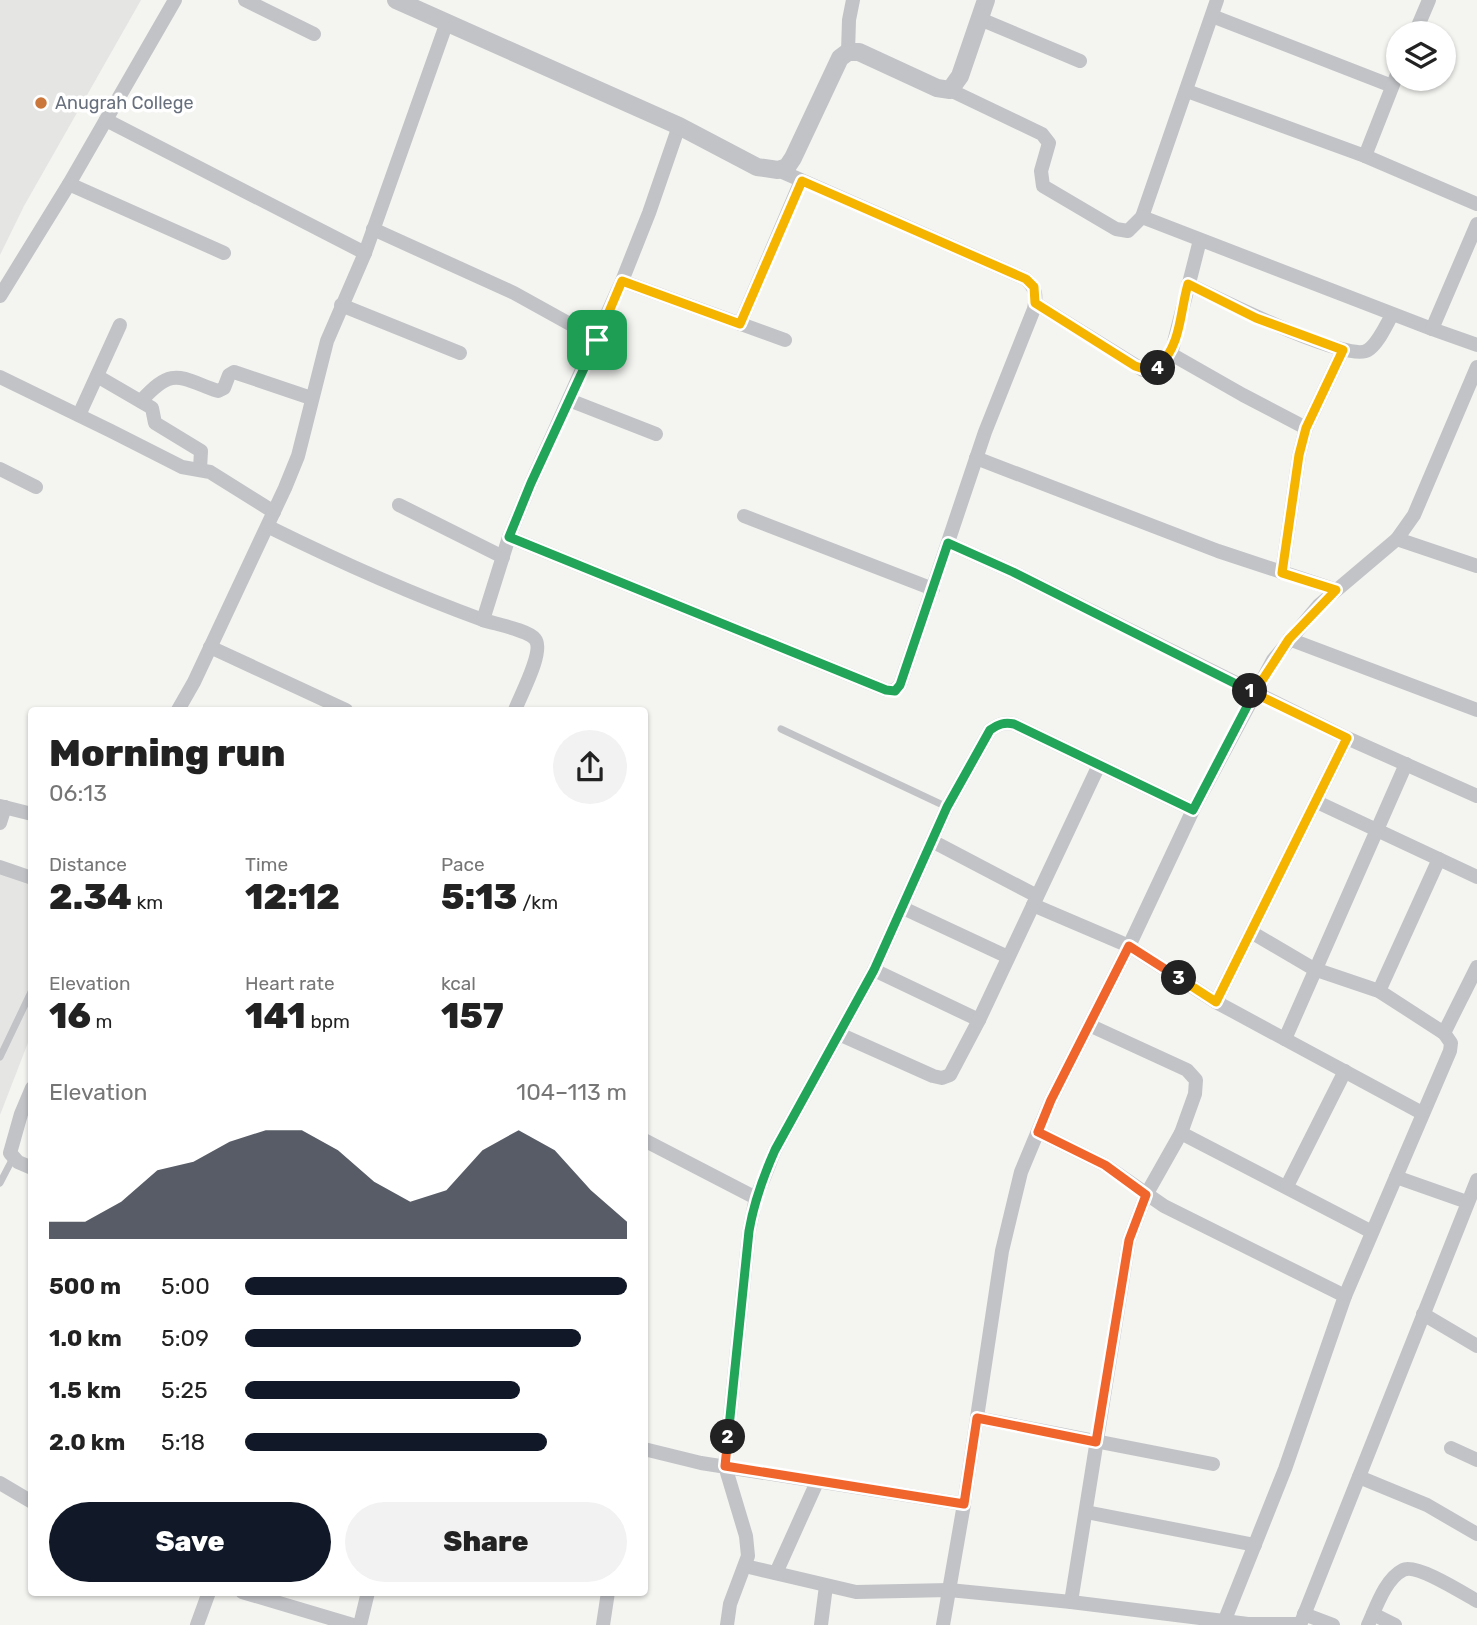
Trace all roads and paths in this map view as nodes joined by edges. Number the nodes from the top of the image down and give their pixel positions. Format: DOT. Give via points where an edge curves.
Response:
graph roads {
  1 [pos="175,0"];
  2 [pos="244,0"];
  3 [pos="396,0"];
  4 [pos="853,0"];
  5 [pos="986,0"];
  6 [pos="1217,0"];
  7 [pos="1429,0"];
  8 [pos="1212,16"];
  9 [pos="979,19"];
  10 [pos="1420,21"];
  11 [pos="447,22"];
  12 [pos="314,34"];
  13 [pos="848,52"];
  14 [pos="1080,61"];
  15 [pos="1386,76"];
  16 [pos="950,90"];
  17 [pos="1390,91"];
  18 [pos="1187,92"];
  19 [pos="106,120"];
  20 [pos="679,126"];
  21 [pos="1365,156"];
  22 [pos="778,170"];
  23 [pos="802,181"];
  24 [pos="69,184"];
  25 [pos="1477,204"];
  26 [pos="1142,217"];
  27 [pos="1477,224"];
  28 [pos="373,229"];
  29 [pos="1200,240"];
  30 [pos="224,253"];
  31 [pos="365,253"];
  32 [pos="622,281"];
  33 [pos="1188,284"];
  34 [pos="0,296"];
  35 [pos="1035,303"];
  36 [pos="341,304"];
  37 [pos="1392,314"];
  38 [pos="740,324"];
  39 [pos="120,326"];
  40 [pos="1432,329"];
  41 [pos="597,340"];
  42 [pos="785,340"];
  43 [pos="1477,345"];
  44 [pos="1343,350"];
  45 [pos="460,353"];
  46 [pos="1171,354"];
  47 [pos="1477,367"];
  48 [pos="97,376"];
  49 [pos="0,377"];
  50 [pos="311,398"];
  51 [pos="569,400"];
  52 [pos="141,401"];
  53 [pos="79,415"];
  54 [pos="1306,428"];
  55 [pos="656,434"];
  56 [pos="976,457"];
  57 [pos="0,468"];
  58 [pos="200,469"];
  59 [pos="36,487"];
  60 [pos="399,505"];
  61 [pos="274,512"];
  62 [pos="744,516"];
  63 [pos="269,527"];
  64 [pos="509,537"];
  65 [pos="1397,539"];
  66 [pos="948,543"];
  67 [pos="503,557"];
  68 [pos="1477,566"];
  69 [pos="1282,573"];
  70 [pos="933,589"];
  71 [pos="1336,590"];
  72 [pos="483,620"];
  73 [pos="1289,639"];
  74 [pos="210,647"];
  75 [pos="1254,693"];
  76 [pos="180,707"];
  77 [pos="340,707"];
  78 [pos="515,707"];
  79 [pos="1477,710"];
  80 [pos="781,729"];
  81 [pos="1347,738"];
  82 [pos="1406,764"];
  83 [pos="1099,765"];
  84 [pos="1477,796"];
  85 [pos="1317,802"];
  86 [pos="3,807"];
  87 [pos="947,807"];
  88 [pos="1193,810"];
  89 [pos="28,813"];
  90 [pos="0,823"];
  91 [pos="1377,829"];
  92 [pos="932,841"];
  93 [pos="1439,859"];
  94 [pos="0,867"];
  95 [pos="28,877"];
  96 [pos="1477,877"];
  97 [pos="1035,900"];
  98 [pos="903,908"];
  99 [pos="1251,932"];
  100 [pos="1129,946"];
  101 [pos="1008,957"];
  102 [pos="1477,967"];
  103 [pos="1314,969"];
  104 [pos="874,970"];
  105 [pos="1379,991"];
  106 [pos="28,998"];
  107 [pos="1216,1002"];
  108 [pos="979,1020"];
  109 [pos="1089,1025"];
  110 [pos="1444,1033"];
  111 [pos="839,1034"];
  112 [pos="1285,1038"];
  113 [pos="0,1057"];
  114 [pos="1345,1071"];
  115 [pos="28,1099"];
  116 [pos="1422,1114"];
  117 [pos="1038,1132"];
  118 [pos="1181,1133"];
  119 [pos="648,1142"];
  120 [pos="13,1158"];
  121 [pos="28,1166"];
  122 [pos="1396,1177"];
  123 [pos="0,1183"];
  124 [pos="1476,1183"];
  125 [pos="1287,1186"];
  126 [pos="1146,1195"];
  127 [pos="756,1198"];
  128 [pos="1467,1202"];
  129 [pos="1373,1232"];
  130 [pos="1345,1296"];
  131 [pos="1423,1314"];
  132 [pos="1477,1346"];
  133 [pos="977,1418"];
  134 [pos="1096,1442"];
  135 [pos="1451,1448"];
  136 [pos="648,1450"];
  137 [pos="1477,1460"];
  138 [pos="1213,1464"];
  139 [pos="725,1466"];
  140 [pos="1359,1477"];
  141 [pos="817,1482"];
  142 [pos="0,1483"];
  143 [pos="28,1500"];
  144 [pos="964,1504"];
  145 [pos="1086,1512"];
  146 [pos="1477,1534"];
  147 [pos="1255,1545"];
  148 [pos="746,1566"];
  149 [pos="776,1573"];
  150 [pos="825,1586"];
  151 [pos="949,1590"];
  152 [pos="208,1596"];
  153 [pos="255,1596"];
  154 [pos="367,1596"];
  155 [pos="607,1596"];
  156 [pos="1477,1601"];
  157 [pos="1071,1602"];
  158 [pos="1371,1620"];
  159 [pos="1301,1621"];
  160 [pos="1224,1622"];
  161 [pos="197,1625"];
  162 [pos="353,1625"];
  163 [pos="360,1625"];
  164 [pos="603,1625"];
  165 [pos="727,1625"];
  166 [pos="821,1625"];
  167 [pos="943,1625"];
  168 [pos="1332,1625"];
  169 [pos="1395,1625"];
  1 -- 19 [label="street"];
  2 -- 12 [label="street"];
  3 -- 11 [label="street"];
  4 -- 13 [label="street"];
  5 -- 9 [label="street"];
  6 -- 8 [label="street"];
  7 -- 10 [label="street"];
  8 -- 15 [label="street"];
  8 -- 18 [label="street"];
  9 -- 14 [label="street"];
  9 -- 16 [label="street" via="960,76"];
  11 -- 20 [label="street"];
  11 -- 28 [label="street"];
  13 -- 16 [label="street" via="859,52"];
  13 -- 22 [label="street" via="840,58 793,158"];
  16 -- 26 [label="street" via="1047,138 1049,149 1041,180 1050,191 1122,231"];
  17 -- 21 [label="street"];
  18 -- 21 [label="street"];
  18 -- 26 [label="street"];
  19 -- 24 [label="street"];
  19 -- 31 [label="street"];
  20 -- 22 [label="street" via="757,167"];
  20 -- 32 [label="street"];
  21 -- 25 [label="street"];
  22 -- 23 [label="street"];
  23 -- 35 [label="street" via="1026,279 1034,287"];
  23 -- 38 [label="street"];
  24 -- 30 [label="street"];
  24 -- 34 [label="street"];
  26 -- 29 [label="street"];
  27 -- 40 [label="street"];
  28 -- 31 [label="street"];
  28 -- 41 [label="street" via="514,293"];
  29 -- 33 [label="street"];
  29 -- 37 [label="street"];
  31 -- 36 [label="street"];
  32 -- 38 [label="street"];
  32 -- 41 [label="street"];
  33 -- 44 [label="street" via="1256,318"];
  33 -- 46 [label="street"];
  35 -- 46 [label="street" via="1143,370 1157,369"];
  35 -- 56 [label="street"];
  36 -- 45 [label="street"];
  36 -- 50 [label="street"];
  37 -- 40 [label="street"];
  37 -- 44 [label="street" via="1370,349 1361,353"];
  38 -- 42 [label="street"];
  39 -- 48 [label="street"];
  40 -- 43 [label="street"];
  41 -- 51 [label="street"];
  44 -- 54 [label="street"];
  46 -- 54 [label="street"];
  47 -- 65 [label="street" via="1414,515"];
  48 -- 52 [label="street"];
  48 -- 53 [label="street"];
  49 -- 53 [label="street"];
  50 -- 52 [label="street" via="234,372 218,391 168,378"];
  50 -- 61 [label="street" via="298,456"];
  51 -- 55 [label="street"];
  51 -- 64 [label="street"];
  52 -- 58 [label="street" via="153,410 155,423 201,451"];
  53 -- 58 [label="street" via="182,467"];
  54 -- 69 [label="street"];
  56 -- 66 [label="street"];
  56 -- 69 [label="street"];
  57 -- 59 [label="street"];
  58 -- 61 [label="street"];
  60 -- 67 [label="street"];
  61 -- 63 [label="street"];
  62 -- 70 [label="street"];
  63 -- 72 [label="street" via="364,574"];
  63 -- 74 [label="street"];
  64 -- 67 [label="street"];
  64 -- 70 [label="street" via="886,690 895,691 900,685"];
  65 -- 68 [label="street"];
  65 -- 71 [label="street"];
  66 -- 70 [label="street"];
  66 -- 75 [label="street"];
  67 -- 72 [label="street"];
  69 -- 71 [label="street"];
  71 -- 73 [label="street"];
  72 -- 78 [label="street" via="536,639 537,657"];
  73 -- 75 [label="street"];
  73 -- 79 [label="street"];
  74 -- 76 [label="street"];
  74 -- 77 [label="street"];
  75 -- 81 [label="street"];
  75 -- 88 [label="street"];
  80 -- 87 [label="lane"];
  81 -- 82 [label="street"];
  81 -- 85 [label="street"];
  82 -- 84 [label="street"];
  82 -- 91 [label="street"];
  83 -- 87 [label="street" via="1014,724 998,724 990,730"];
  83 -- 88 [label="street"];
  83 -- 97 [label="street"];
  85 -- 91 [label="street"];
  85 -- 99 [label="street"];
  86 -- 89 [label="street"];
  86 -- 90 [label="street"];
  87 -- 92 [label="street"];
  88 -- 100 [label="street"];
  91 -- 93 [label="street"];
  91 -- 103 [label="street"];
  92 -- 97 [label="street"];
  92 -- 98 [label="street"];
  93 -- 96 [label="street"];
  93 -- 105 [label="street"];
  94 -- 95 [label="street"];
  97 -- 100 [label="street"];
  97 -- 101 [label="street"];
  98 -- 101 [label="street"];
  98 -- 104 [label="street"];
  99 -- 103 [label="street"];
  99 -- 107 [label="street"];
  100 -- 107 [label="street"];
  100 -- 109 [label="street"];
  101 -- 108 [label="street"];
  102 -- 110 [label="street"];
  103 -- 105 [label="street"];
  103 -- 112 [label="street"];
  104 -- 108 [label="street"];
  104 -- 111 [label="street"];
  105 -- 110 [label="street"];
  106 -- 113 [label="lane"];
  107 -- 112 [label="street"];
  108 -- 111 [label="street" via="953,1070 942,1078"];
  109 -- 117 [label="street"];
  109 -- 118 [label="street" via="1193,1074 1195,1094"];
  110 -- 116 [label="street" via="1450,1051"];
  111 -- 127 [label="street" via="775,1150"];
  112 -- 114 [label="street"];
  114 -- 116 [label="street"];
  114 -- 125 [label="street"];
  115 -- 120 [label="street" via="11,1144"];
  116 -- 122 [label="street"];
  117 -- 126 [label="street" via="1105,1165"];
  117 -- 133 [label="street" via="1021,1172 1003,1251"];
  118 -- 125 [label="street"];
  118 -- 126 [label="street"];
  119 -- 127 [label="street"];
  120 -- 121 [label="street"];
  120 -- 123 [label="lane"];
  122 -- 128 [label="street"];
  122 -- 129 [label="street"];
  124 -- 128 [label="street"];
  125 -- 129 [label="street"];
  126 -- 130 [label="street"];
  126 -- 134 [label="street" via="1129,1240"];
  127 -- 139 [label="street"];
  128 -- 131 [label="street"];
  129 -- 130 [label="street"];
  130 -- 147 [label="street"];
  131 -- 132 [label="street"];
  131 -- 140 [label="street"];
  133 -- 134 [label="street"];
  133 -- 144 [label="street"];
  134 -- 138 [label="street"];
  134 -- 145 [label="street"];
  135 -- 137 [label="street"];
  136 -- 139 [label="street"];
  139 -- 141 [label="street"];
  139 -- 148 [label="street" via="746,1536"];
  140 -- 146 [label="street" via="1434,1508"];
  140 -- 159 [label="street"];
  141 -- 144 [label="street"];
  141 -- 149 [label="street"];
  142 -- 143 [label="street"];
  144 -- 151 [label="street"];
  145 -- 147 [label="street"];
  145 -- 157 [label="street"];
  147 -- 160 [label="street"];
  148 -- 149 [label="street"];
  148 -- 165 [label="street" via="730,1604"];
  149 -- 150 [label="street"];
  150 -- 151 [label="street" via="882,1593"];
  150 -- 166 [label="street"];
  151 -- 157 [label="street"];
  151 -- 167 [label="street"];
  152 -- 161 [label="street"];
  153 -- 162 [label="street"];
  154 -- 163 [label="street"];
  155 -- 164 [label="street"];
  156 -- 158 [label="street" via="1417,1570 1406,1569 1385,1589"];
  157 -- 160 [label="street"];
  158 -- 169 [label="street"];
  159 -- 160 [label="street"];
  159 -- 168 [label="street"];
}
